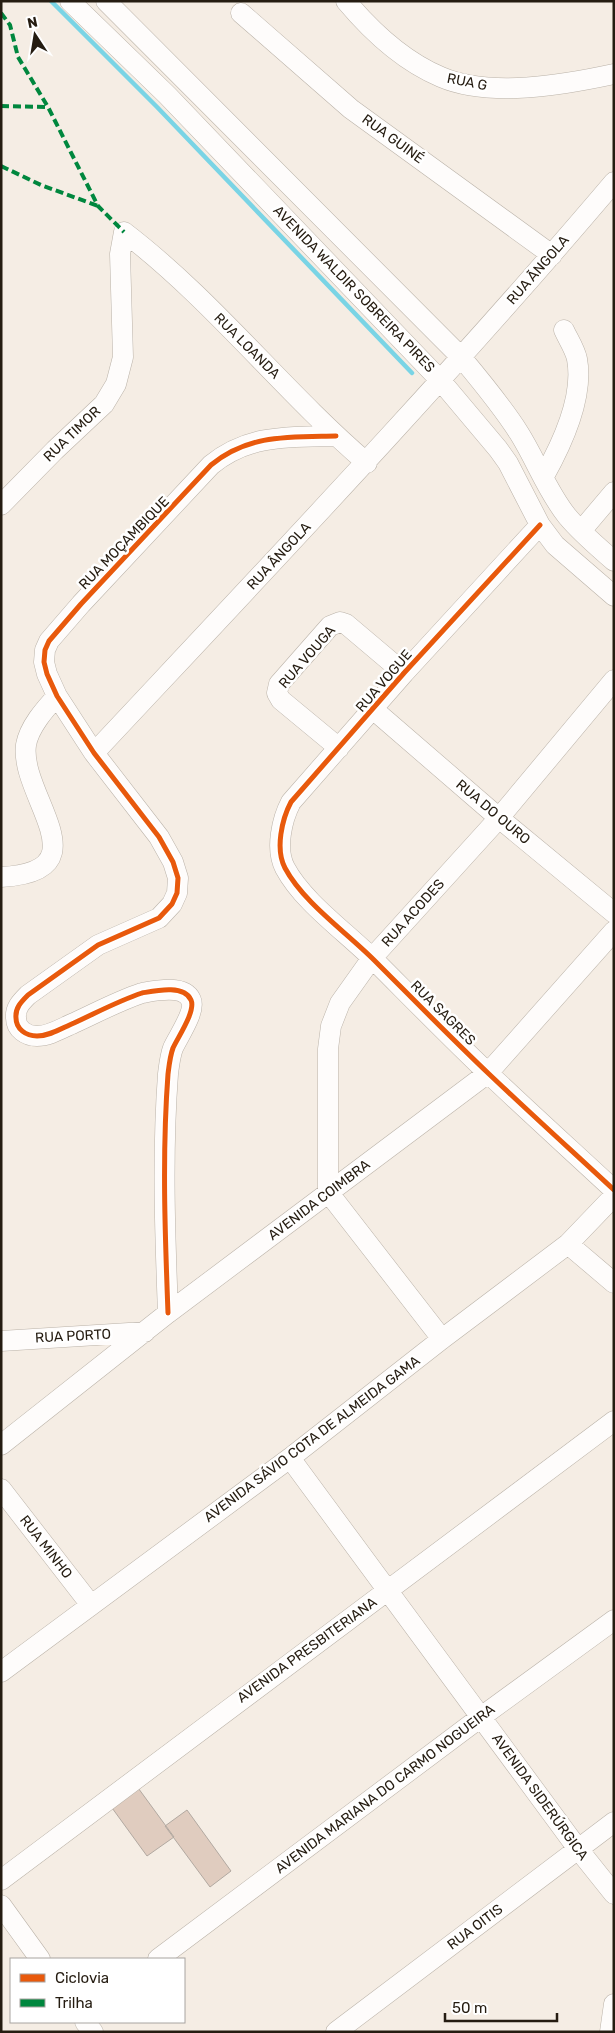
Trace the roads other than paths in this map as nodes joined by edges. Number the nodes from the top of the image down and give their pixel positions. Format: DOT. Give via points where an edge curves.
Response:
graph roads {
  1 [pos="70,1"];
  2 [pos="106,1"];
  3 [pos="346,1"];
  4 [pos="241,13"];
  5 [pos="614,74"];
  6 [pos="614,182"];
  7 [pos="124,232"];
  8 [pos="552,255"];
  9 [pos="564,330"];
  10 [pos="461,357"];
  11 [pos="440,380"];
  12 [pos="336,436"];
  13 [pos="367,463"];
  14 [pos="544,476"];
  15 [pos="614,492"];
  16 [pos="1,505"];
  17 [pos="540,525"];
  18 [pos="581,531"];
  19 [pos="614,562"];
  20 [pos="614,596"];
  21 [pos="404,673"];
  22 [pos="614,680"];
  23 [pos="56,696"];
  24 [pos="374,710"];
  25 [pos="339,748"];
  26 [pos="94,753"];
  27 [pos="499,818"];
  28 [pos="281,838"];
  29 [pos="1,877"];
  30 [pos="614,912"];
  31 [pos="614,930"];
  32 [pos="372,958"];
  33 [pos="488,1073"];
  34 [pos="614,1190"];
  35 [pos="328,1192"];
  36 [pos="614,1196"];
  37 [pos="568,1244"];
  38 [pos="614,1283"];
  39 [pos="168,1313"];
  40 [pos="145,1332"];
  41 [pos="442,1339"];
  42 [pos="1,1341"];
  43 [pos="614,1422"];
  44 [pos="1,1445"];
  45 [pos="290,1458"];
  46 [pos="1,1489"];
  47 [pos="387,1591"];
  48 [pos="91,1606"];
  49 [pos="614,1620"];
  50 [pos="1,1672"];
  51 [pos="481,1717"];
  52 [pos="614,1822"];
  53 [pos="578,1849"];
  54 [pos="1,1880"];
  55 [pos="614,1894"];
  56 [pos="1,1905"];
  57 [pos="39,1958"];
  58 [pos="159,1958"];
  59 [pos="614,2004"];
  60 [pos="336,2032"];
  61 [pos="610,2032"];
  1 -- 11 [label="street, AVENIDA WALDIR SOBREIRA PIRES" via="168,95"];
  2 -- 10 [label="street, AVENIDA WALDIR SOBREIRA PIRES"];
  3 -- 5 [label="street, RUA G" via="368,27 414,63 442,78 481,87 520,88"];
  4 -- 8 [label="street, RUA GUINÉ" via="351,109"];
  6 -- 8 [label="street, RUA ÃNGOLA"];
  7 -- 12 [label="street, RUA LOANDA" via="183,281"];
  7 -- 16 [label="street, RUA TIMOR" via="120,254 123,357 116,384 104,404"];
  8 -- 10 [label="street, RUA ÃNGOLA"];
  9 -- 14 [label="street" via="576,358 578,379 562,439"];
  10 -- 11 [label="street, RUA ÂNGOLA"];
  10 -- 14 [label="street, AVENIDA WALDIR SOBREIRA PIRES" via="494,397"];
  11 -- 13 [label="street, RUA ÂNGOLA"];
  11 -- 17 [label="street, AVENIDA WALDIR SOBREIRA PIRES" via="508,463"];
  12 -- 13 [label="street, RUA LOANDA"];
  12 -- 23 [label="street, RUA MOÇAMBIQUE" via="267,438 225,453 211,465 49,640 44,662"];
  13 -- 26 [label="street, RUA ÂNGOLA"];
  14 -- 18 [label="street, AVENIDA WALDIR SOBREIRA PIRES" via="555,499"];
  15 -- 18 [label="street"];
  17 -- 20 [label="street, AVENIDA WALDIR SOBREIRA PIRES" via="555,545"];
  17 -- 21 [label="street, RUA VOGUE"];
  18 -- 19 [label="street, AVENIDA WALDIR SOBREIRA PIRES"];
  21 -- 24 [label="street, RUA VOGUE"];
  21 -- 25 [label="street, RUA VOUGA" via="340,622 330,626 286,676 278,686 278,696"];
  22 -- 27 [label="street, RUA ACODES"];
  23 -- 26 [label="street, RUA MOÇAMBIQUE"];
  23 -- 29 [label="street" via="26,743 32,786 52,831 53,853 36,870"];
  24 -- 25 [label="street, RUA VOGUE"];
  24 -- 27 [label="street, RUA DO OURO"];
  25 -- 28 [label="street, RUA VOGUE" via="291,802"];
  26 -- 39 [label="street, RUA MOÇAMBIQUE" via="159,837 173,862 178,878 177,893 159,918 104,942 28,995 16,1010 16,1019 18,1028 36,1036 53,1033 142,993 174,990 188,995 191,1009 172,1050 168,1074 164,1198"];
  27 -- 30 [label="street, RUA DO OURO"];
  27 -- 32 [label="street, RUA ACODES"];
  28 -- 32 [label="street, RUA SAGRES" via="284,865 303,893"];
  31 -- 33 [label="street, AVENIDA COIMBRA"];
  32 -- 33 [label="street, RUA SAGRES"];
  32 -- 35 [label="street, RUA ACODES" via="340,1003 331,1026 328,1049"];
  33 -- 34 [label="street, RUA SAGRES"];
  33 -- 35 [label="street, AVENIDA COIMBRA"];
  35 -- 39 [label="street, AVENIDA COIMBRA"];
  35 -- 41 [label="street"];
  36 -- 37 [label="street, AVENIDA SÁVIO COTA DE ALMEIDA GAMA"];
  37 -- 38 [label="street"];
  37 -- 41 [label="street, AVENIDA SÁVIO COTA DE ALMEIDA GAMA"];
  39 -- 40 [label="street, AVENIDA COIMBRA"];
  40 -- 42 [label="street, RUA PORTO"];
  40 -- 44 [label="street, AVENIDA COIMBRA"];
  41 -- 45 [label="street, AVENIDA SÁVIO COTA DE ALMEIDA GAMA"];
  43 -- 47 [label="street, AVENIDA PRESBITERIANA"];
  45 -- 47 [label="street, AVENIDA SIDERÚRGICA"];
  45 -- 48 [label="street, AVENIDA SÁVIO COTA DE ALMEIDA GAMA"];
  46 -- 48 [label="street, RUA MINHO"];
  47 -- 51 [label="street, AVENIDA SIDERÚRGICA"];
  47 -- 54 [label="street, AVENIDA PRESBITERIANA"];
  48 -- 50 [label="street, AVENIDA SÁVIO COTA DE ALMEIDA GAMA"];
  49 -- 51 [label="street, AVENIDA MARIANA DO CARMO NOGUEIRA"];
  51 -- 53 [label="street, AVENIDA SIDERÚRGICA"];
  51 -- 58 [label="street, AVENIDA MARIANA DO CARMO NOGUEIRA"];
  52 -- 53 [label="street, RUA OITIS"];
  53 -- 55 [label="street, AVENIDA SIDERÚRGICA"];
  53 -- 60 [label="street, RUA OITIS"];
  56 -- 57 [label="street"];
  59 -- 61 [label="street"];
}
